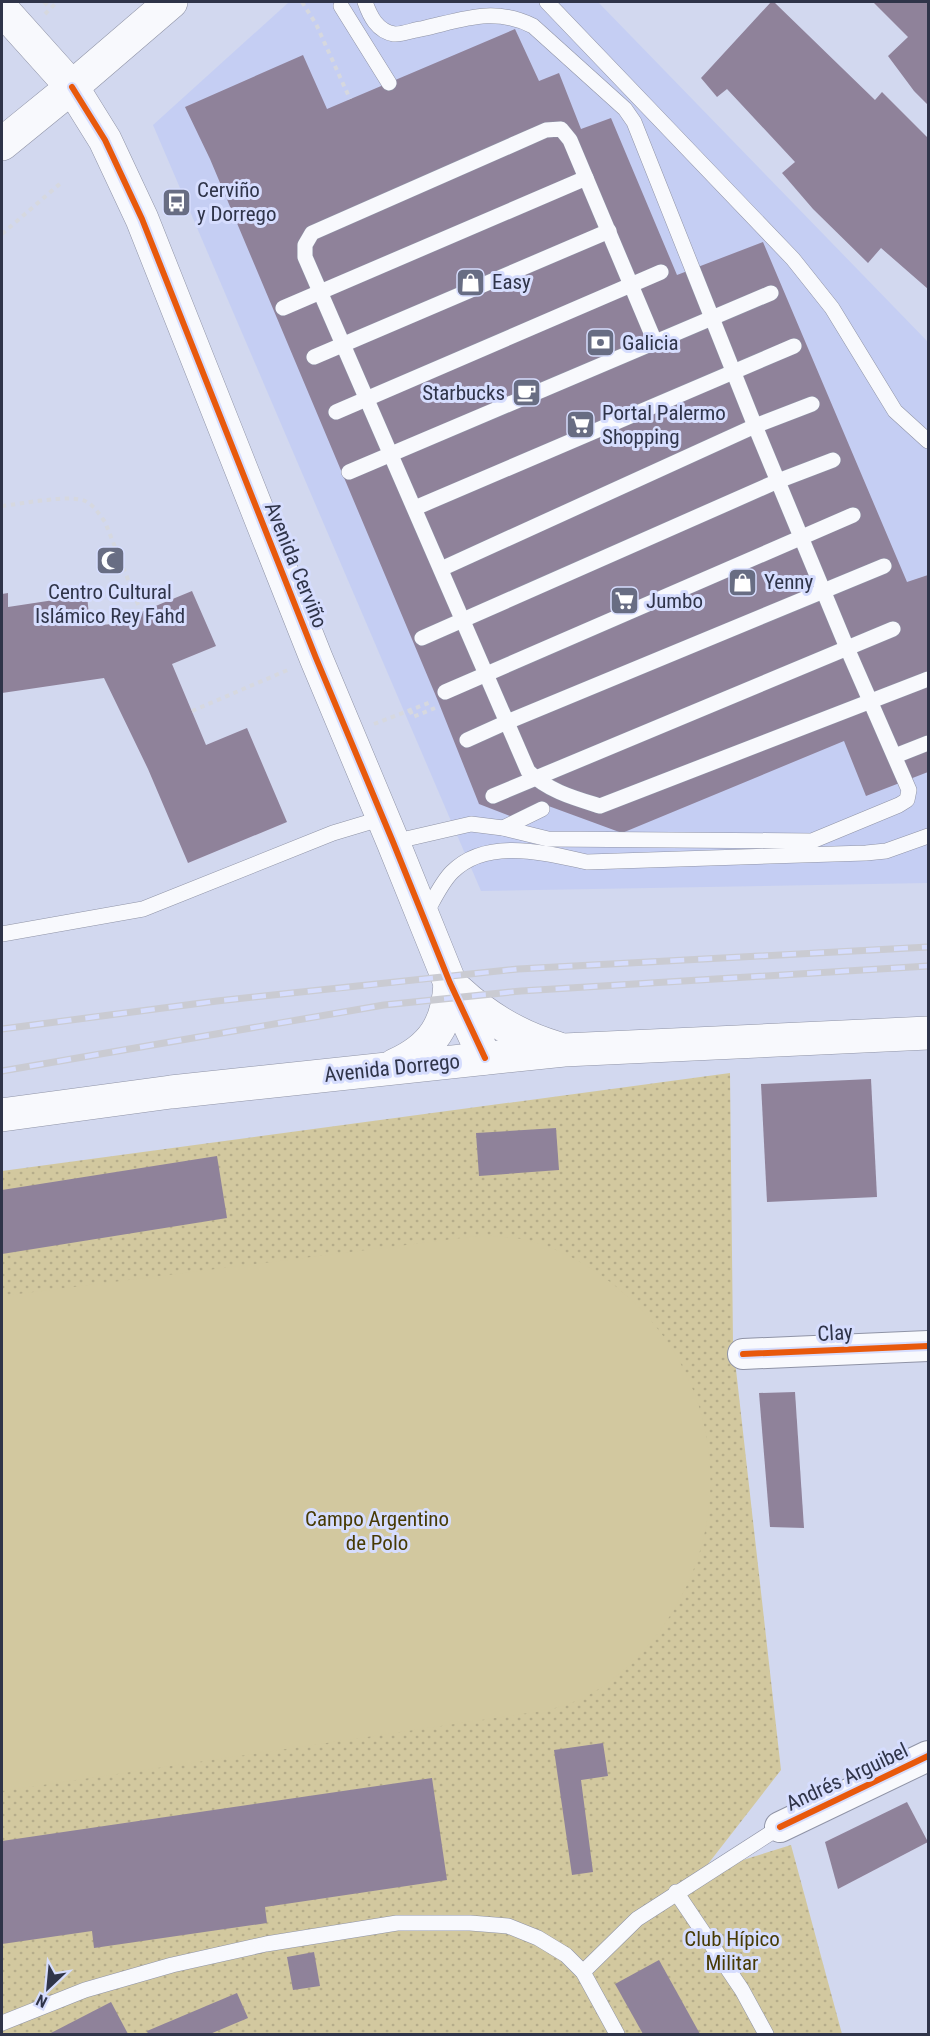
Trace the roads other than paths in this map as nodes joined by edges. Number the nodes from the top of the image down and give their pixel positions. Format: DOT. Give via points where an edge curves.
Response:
graph roads {
  1 [pos="171,2"];
  2 [pos="548,2"];
  3 [pos="340,4"];
  4 [pos="2,9"];
  5 [pos="367,9"];
  6 [pos="388,83"];
  7 [pos="72,87"];
  8 [pos="2,144"];
  9 [pos="586,178"];
  10 [pos="609,231"];
  11 [pos="661,272"];
  12 [pos="632,285"];
  13 [pos="321,291"];
  14 [pos="771,293"];
  15 [pos="283,308"];
  16 [pos="709,314"];
  17 [pos="655,342"];
  18 [pos="344,344"];
  19 [pos="794,346"];
  20 [pos="314,357"];
  21 [pos="733,371"];
  22 [pos="368,399"];
  23 [pos="812,404"];
  24 [pos="336,412"];
  25 [pos="755,426"];
  26 [pos="928,441"];
  27 [pos="392,455"];
  28 [pos="833,460"];
  29 [pos="349,472"];
  30 [pos="778,481"];
  31 [pos="415,508"];
  32 [pos="853,515"];
  33 [pos="801,537"];
  34 [pos="884,566"];
  35 [pos="441,568"];
  36 [pos="823,591"];
  37 [pos="463,620"];
  38 [pos="893,629"];
  39 [pos="422,638"];
  40 [pos="847,648"];
  41 [pos="486,673"];
  42 [pos="928,679"];
  43 [pos="441,696"];
  44 [pos="870,701"];
  45 [pos="507,722"];
  46 [pos="467,740"];
  47 [pos="928,743"];
  48 [pos="897,761"];
  49 [pos="534,777"];
  50 [pos="493,796"];
  51 [pos="542,809"];
  52 [pos="503,828"];
  53 [pos="388,830"];
  54 [pos="928,836"];
  55 [pos="423,918"];
  56 [pos="2,934"];
  57 [pos="450,983"];
  58 [pos="928,1034"];
  59 [pos="564,1050"];
  60 [pos="485,1058"];
  61 [pos="387,1068"];
  62 [pos="2,1115"];
  63 [pos="928,1346"];
  64 [pos="743,1354"];
  65 [pos="926,1764"];
  66 [pos="780,1827"];
  67 [pos="676,1892"];
  68 [pos="583,1972"];
  69 [pos="2,2024"];
  70 [pos="617,2034"];
  71 [pos="766,2034"];
  1 -- 7 [label="main road"];
  2 -- 26 [label="lane" via="793,259 832,308 895,411"];
  3 -- 5 [label="lane" via="353,13"];
  3 -- 6 [label="lane"];
  4 -- 7 [label="main road, Avenida Cerviño"];
  5 -- 16 [label="lane" via="378,26 395,34 483,15 505,15 532,26 625,109 634,122"];
  7 -- 8 [label="main road"];
  7 -- 53 [label="main road, Avenida Cerviño" via="105,140 142,219"];
  9 -- 10 [label="lane"];
  9 -- 13 [label="lane"];
  9 -- 13 [label="lane" via="570,140 561,129 546,130 312,233 305,245 305,257"];
  10 -- 12 [label="lane"];
  10 -- 18 [label="lane"];
  11 -- 12 [label="lane"];
  12 -- 17 [label="lane"];
  12 -- 22 [label="lane"];
  13 -- 15 [label="lane"];
  13 -- 18 [label="lane"];
  14 -- 16 [label="lane"];
  16 -- 17 [label="lane"];
  16 -- 21 [label="lane"];
  17 -- 27 [label="lane"];
  18 -- 20 [label="lane"];
  18 -- 22 [label="lane"];
  19 -- 21 [label="lane"];
  21 -- 25 [label="lane"];
  21 -- 31 [label="lane"];
  22 -- 24 [label="lane"];
  22 -- 27 [label="lane"];
  23 -- 25 [label="lane"];
  25 -- 30 [label="lane"];
  25 -- 35 [label="lane"];
  27 -- 29 [label="lane"];
  27 -- 31 [label="lane"];
  28 -- 30 [label="lane"];
  30 -- 33 [label="lane"];
  30 -- 37 [label="lane"];
  31 -- 35 [label="lane"];
  32 -- 33 [label="lane"];
  33 -- 36 [label="lane"];
  33 -- 41 [label="lane"];
  34 -- 36 [label="lane"];
  35 -- 37 [label="lane"];
  36 -- 40 [label="lane"];
  36 -- 45 [label="lane"];
  37 -- 39 [label="lane"];
  37 -- 41 [label="lane"];
  38 -- 40 [label="lane"];
  40 -- 44 [label="lane"];
  40 -- 49 [label="lane"];
  41 -- 43 [label="lane"];
  41 -- 45 [label="lane"];
  42 -- 44 [label="lane"];
  44 -- 48 [label="lane"];
  44 -- 49 [label="lane" via="600,806 559,793"];
  45 -- 46 [label="lane"];
  45 -- 49 [label="lane"];
  47 -- 48 [label="lane"];
  48 -- 52 [label="lane" via="909,790 907,800 812,841 548,839"];
  49 -- 50 [label="lane"];
  51 -- 52 [label="lane"];
  52 -- 53 [label="lane" via="471,824"];
  53 -- 55 [label="main road, Avenida Cerviño"];
  53 -- 56 [label="lane" via="333,833 143,909"];
  54 -- 55 [label="lane" via="866,854 587,862 522,851 488,853 467,859 450,873"];
  55 -- 57 [label="main road, Avenida Cerviño"];
  57 -- 59 [label="main road" via="496,1022 522,1036"];
  57 -- 60 [label="main road, Avenida Cerviño"];
  57 -- 61 [label="main road" via="443,1023 432,1040 412,1057"];
  58 -- 59 [label="main road, Avenida Dorrego"];
  59 -- 60 [label="main road, Avenida Dorrego"];
  60 -- 61 [label="main road, Avenida Dorrego"];
  61 -- 62 [label="main road, Avenida Dorrego"];
  63 -- 64 [label="street, Clay"];
  65 -- 66 [label="street, Andrés Arguibel"];
  66 -- 67 [label="lane"];
  67 -- 68 [label="lane" via="637,1919"];
  67 -- 71 [label="lane" via="742,1990"];
  68 -- 69 [label="lane" via="567,1955 508,1926 397,1923 266,1944 172,1965 85,1990"];
  68 -- 70 [label="lane"];
}
